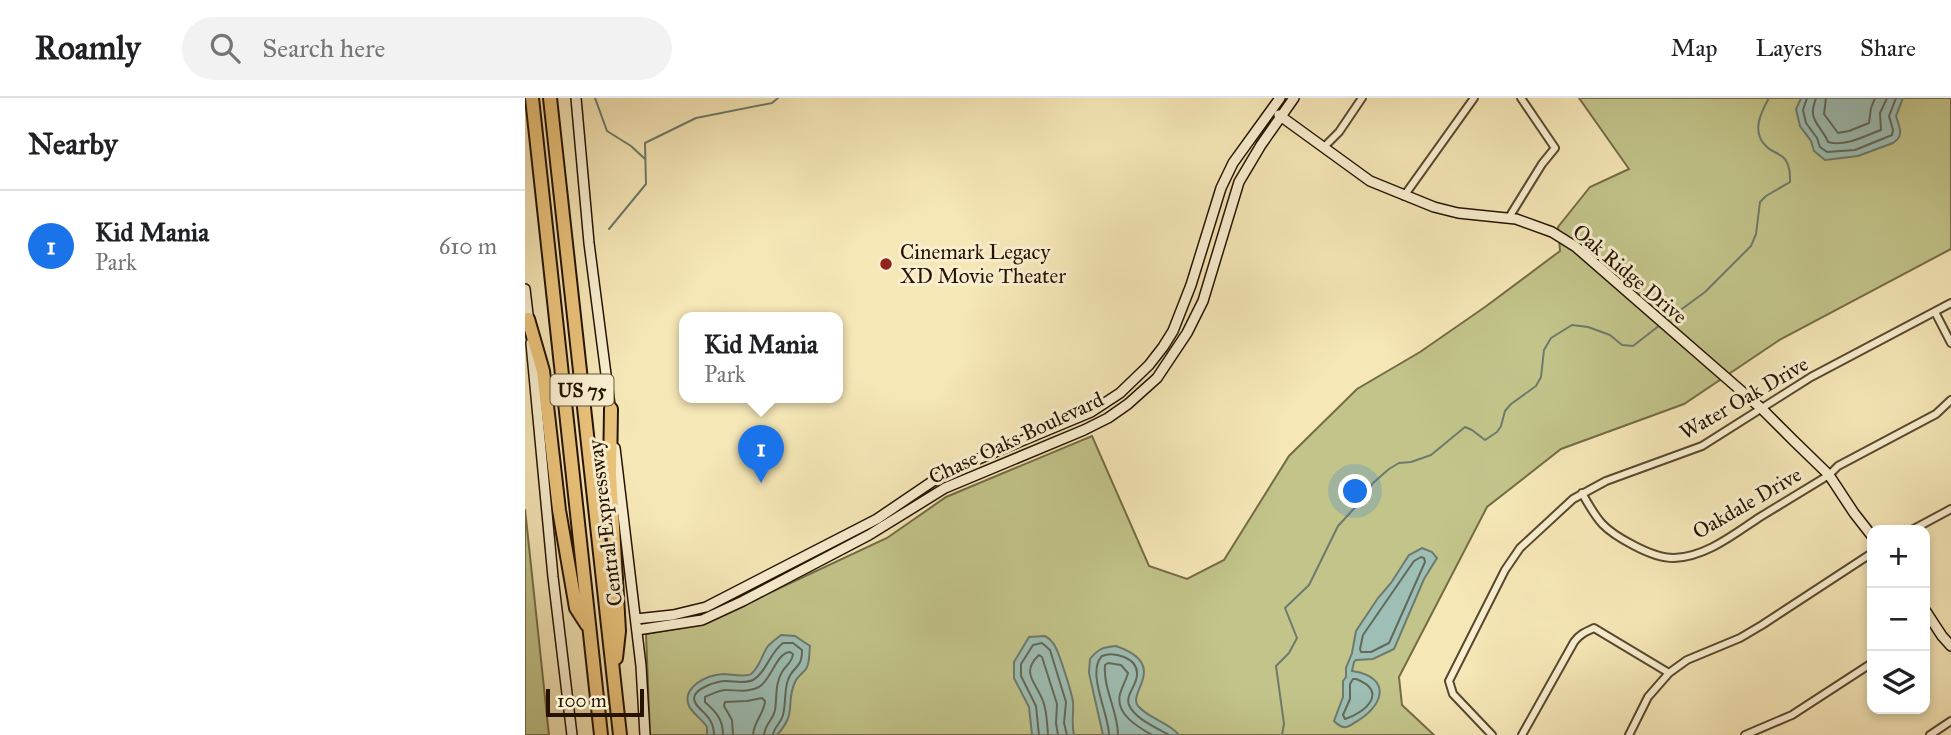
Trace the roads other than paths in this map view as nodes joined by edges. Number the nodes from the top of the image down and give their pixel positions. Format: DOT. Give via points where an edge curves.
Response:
graph roads {
  1 [pos="533,98"];
  2 [pos="550,98"];
  3 [pos="1280,98"];
  4 [pos="1294,98"];
  5 [pos="1362,98"];
  6 [pos="1474,98"];
  7 [pos="1521,98"];
  8 [pos="577,100"];
  9 [pos="1272,110"];
  10 [pos="1282,116"];
  11 [pos="1324,147"];
  12 [pos="1404,196"];
  13 [pos="1508,219"];
  14 [pos="525,289"];
  15 [pos="1951,303"];
  16 [pos="1935,312"];
  17 [pos="528,319"];
  18 [pos="1951,343"];
  19 [pos="1155,357"];
  20 [pos="1165,366"];
  21 [pos="1120,393"];
  22 [pos="1951,400"];
  23 [pos="1128,404"];
  24 [pos="611,409"];
  25 [pos="1762,409"];
  26 [pos="997,453"];
  27 [pos="1002,464"];
  28 [pos="1829,475"];
  29 [pos="1582,493"];
  30 [pos="1951,509"];
  31 [pos="879,523"];
  32 [pos="1921,525"];
  33 [pos="1867,530"];
  34 [pos="1867,557"];
  35 [pos="753,582"];
  36 [pos="758,593"];
  37 [pos="636,619"];
  38 [pos="1930,626"];
  39 [pos="590,629"];
  40 [pos="637,630"];
  41 [pos="1951,646"];
  42 [pos="1867,666"];
  43 [pos="1669,673"];
  44 [pos="613,683"];
  45 [pos="1951,721"];
  46 [pos="572,735"];
  47 [pos="601,735"];
  48 [pos="620,735"];
  49 [pos="645,735"];
  50 [pos="1492,735"];
  51 [pos="1522,735"];
  52 [pos="1629,735"];
  53 [pos="1745,735"];
  54 [pos="1930,735"];
  1 -- 39 [label="highway, Central Expressway / US 75"];
  2 -- 44 [label="highway, Central Expressway / US 75"];
  3 -- 9 [label="street, Chase Oaks Boulevard"];
  4 -- 10 [label="street, Chase Oaks Boulevard"];
  5 -- 11 [label="street"];
  6 -- 12 [label="street"];
  7 -- 13 [label="street" via="1555,148"];
  8 -- 24 [label="street, Central Expressway" via="589,243"];
  9 -- 10 [label="street, Oak Ridge Drive"];
  9 -- 19 [label="street, Chase Oaks Boulevard" via="1221,187 1182,312"];
  10 -- 11 [label="street, Oak Ridge Drive"];
  10 -- 20 [label="street, Chase Oaks Boulevard" via="1239,182 1203,301"];
  11 -- 12 [label="street, Oak Ridge Drive" via="1370,181"];
  12 -- 13 [label="street, Oak Ridge Drive" via="1458,213"];
  13 -- 25 [label="street, Oak Ridge Drive" via="1529,223 1576,247"];
  14 -- 17 [label="street"];
  15 -- 16 [label="street, Water Oak Drive"];
  16 -- 18 [label="street"];
  16 -- 25 [label="street, Water Oak Drive" via="1811,377"];
  17 -- 39 [label="highway" via="543,371 576,608"];
  17 -- 46 [label="street"];
  19 -- 20 [label="street"];
  19 -- 21 [label="street, Chase Oaks Boulevard"];
  20 -- 23 [label="street, Chase Oaks Boulevard"];
  21 -- 23 [label="street"];
  21 -- 26 [label="street, Chase Oaks Boulevard" via="1091,412"];
  22 -- 28 [label="street, Oakdale Drive" via="1936,414"];
  23 -- 27 [label="street, Chase Oaks Boulevard" via="1108,418"];
  24 -- 37 [label="street, Central Expressway"];
  24 -- 44 [label="highway" via="619,631"];
  25 -- 28 [label="street, Oak Ridge Drive"];
  25 -- 29 [label="street, Water Oak Drive" via="1702,446"];
  26 -- 27 [label="street"];
  26 -- 31 [label="street, Chase Oaks Boulevard" via="936,479"];
  27 -- 31 [label="street, Chase Oaks Boulevard"];
  28 -- 29 [label="street, Oakdale Drive" via="1713,547 1672,558 1614,535 1596,518"];
  28 -- 33 [label="street, Oak Ridge Drive"];
  29 -- 50 [label="street, Water Oak Drive" via="1520,548 1451,676 1453,694"];
  30 -- 32 [label="street"];
  31 -- 35 [label="street, Chase Oaks Boulevard"];
  31 -- 36 [label="street, Chase Oaks Boulevard"];
  34 -- 43 [label="street" via="1740,638 1687,660"];
  35 -- 36 [label="street"];
  35 -- 37 [label="street, Chase Oaks Boulevard" via="706,607"];
  36 -- 40 [label="street, Chase Oaks Boulevard" via="702,620"];
  37 -- 40 [label="street, Central Expressway"];
  38 -- 41 [label="street"];
  39 -- 47 [label="highway, Central Expressway / US 75"];
  40 -- 49 [label="street, Central Expressway"];
  42 -- 53 [label="street" via="1792,715"];
  43 -- 51 [label="street" via="1594,628 1574,642"];
  43 -- 52 [label="street" via="1649,696"];
  44 -- 48 [label="highway, Central Expressway / US 75"];
  45 -- 54 [label="street"];
}
